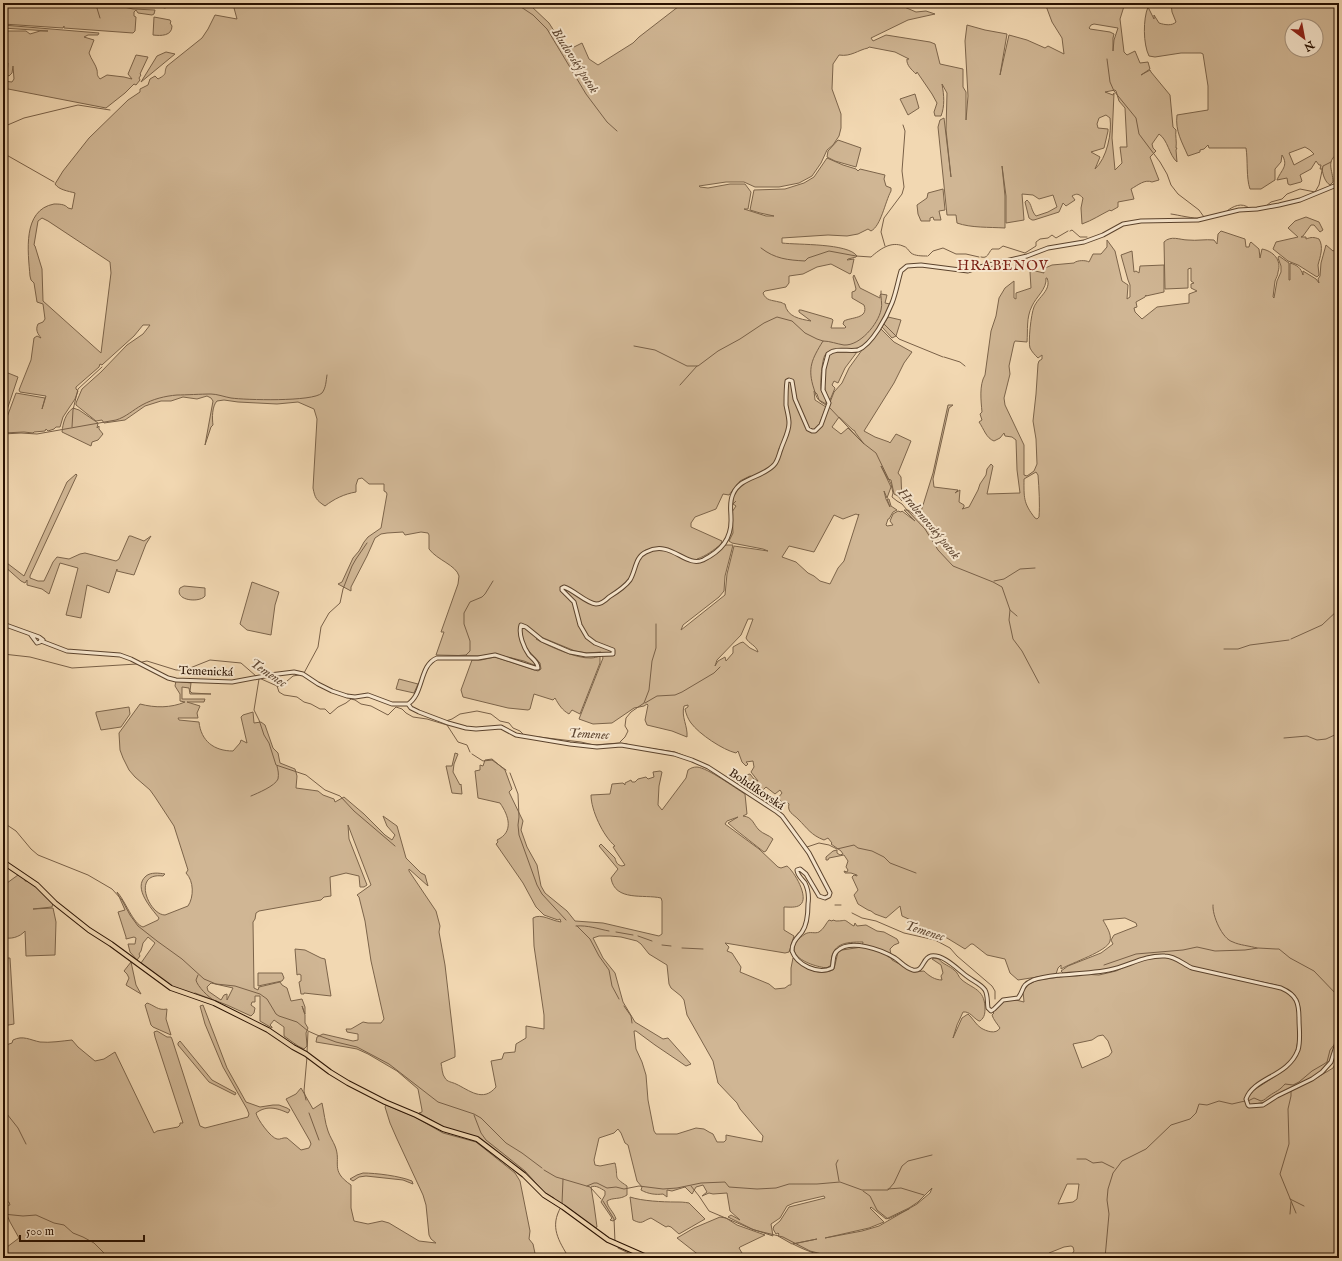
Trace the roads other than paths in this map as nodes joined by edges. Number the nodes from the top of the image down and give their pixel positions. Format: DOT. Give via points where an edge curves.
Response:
graph roads {
  1 [pos="1339,184"];
  2 [pos="3,624"];
  3 [pos="36,638"];
  4 [pos="41,640"];
  5 [pos="408,704"];
  6 [pos="3,862"];
  7 [pos="1339,1037"];
  8 [pos="649,1258"];
  1 -- 5 [label="street" via="1279,206 1239,210 1198,220 1141,221 1123,224 1084,242 1048,248 968,271 921,265 907,266 901,271 892,303 880,327 865,346 858,350 836,350 828,354 824,370 824,390 829,403 821,425 815,431 808,429 795,399 792,382 787,381 788,426 777,462 768,470 743,482 734,491 730,504 731,532 721,547 703,560 695,562 671,550 658,548 648,551 640,555 627,584 600,603 593,603 569,589 562,588 574,602 580,625 585,633 595,643 613,650 613,654 586,655 570,652 542,640 521,625 523,645 538,668 495,655 434,659 428,665 414,698"];
  2 -- 3 [label="street, Temenická"];
  3 -- 4 [label="street, Temenická" via="40,637"];
  3 -- 4 [label="street, Temenická" via="37,643"];
  4 -- 5 [label="street, Temenická" via="64,650 120,655 176,680 232,682 279,673 297,673 347,696 368,695 392,704"];
  5 -- 7 [label="street, Bohdíkovská" via="420,712 466,728 501,727 516,735 570,744 597,747 621,745 674,754 708,767 777,812 808,851 830,893 825,898 819,896 806,874 800,869 797,870 807,889 808,904 804,927 796,938 792,951 795,957 816,970 832,968 837,950 851,946 872,947 915,970 920,969 931,956 936,957 955,965 983,987 991,1011 1003,1000 1018,998 1023,988 1035,980 1109,970 1157,955 1173,957 1192,968 1275,986 1288,991 1297,1002 1298,1050 1288,1065 1251,1091 1246,1101 1250,1106 1262,1105 1312,1079 1328,1067"];
  6 -- 8 [label="main road" via="38,886 53,902 89,930 171,988 214,1003 268,1030 348,1083 443,1129 477,1139 524,1175 544,1195 597,1232 617,1245"];
}
